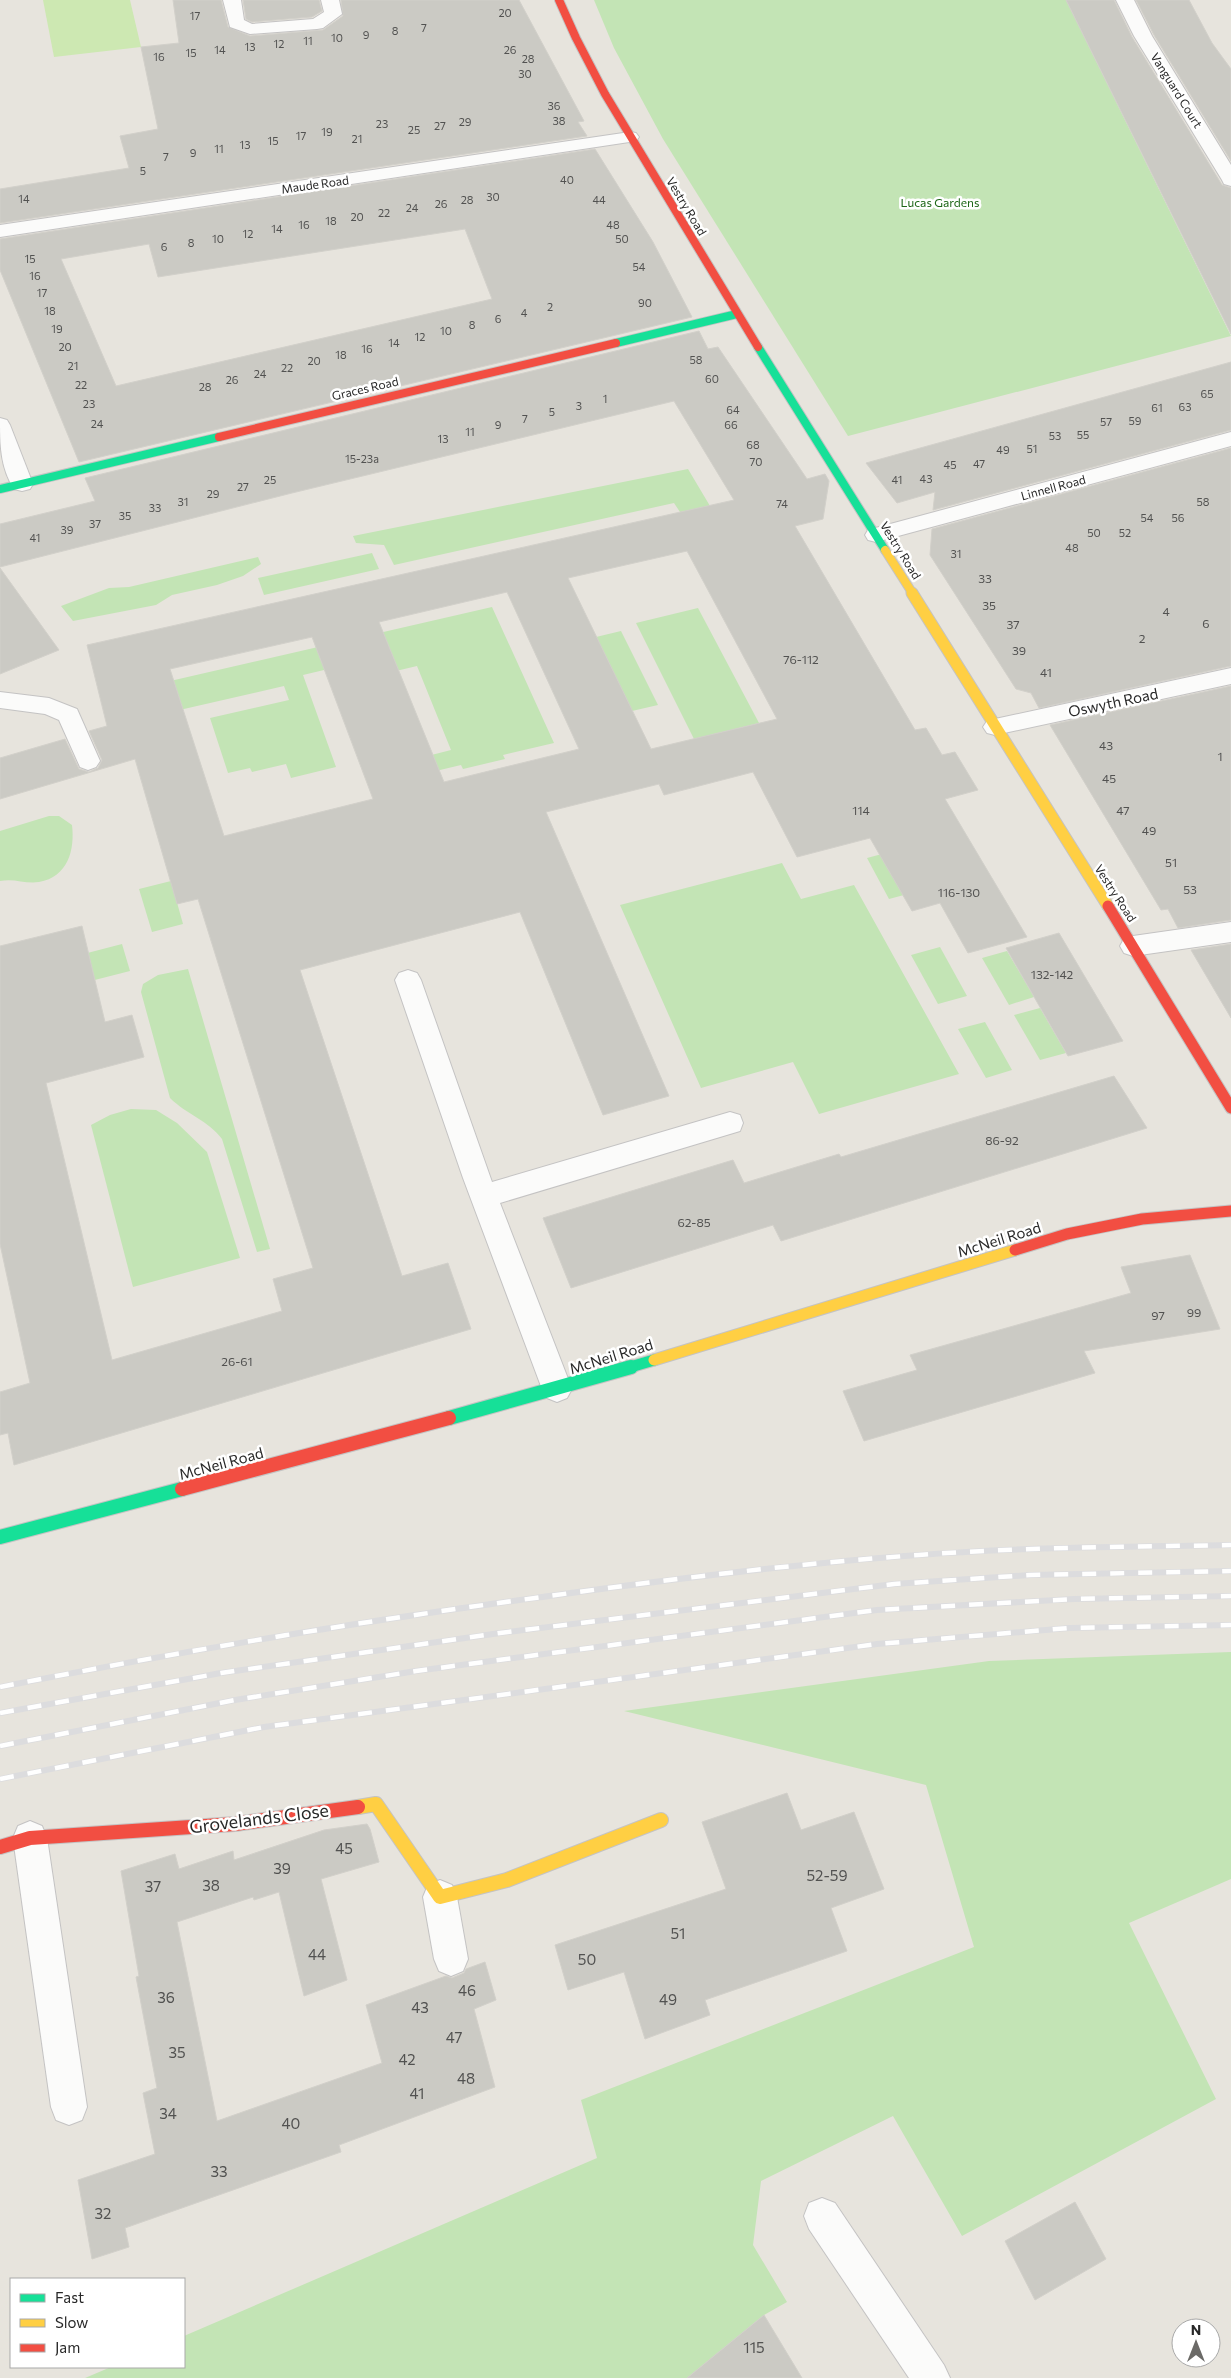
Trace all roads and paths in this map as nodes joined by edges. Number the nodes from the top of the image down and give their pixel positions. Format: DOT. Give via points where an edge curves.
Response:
graph roads {
  1 [pos="232,0"];
  2 [pos="330,0"];
  3 [pos="559,0"];
  4 [pos="1125,0"];
  5 [pos="630,137"];
  6 [pos="1231,180"];
  7 [pos="0,231"];
  8 [pos="737,314"];
  9 [pos="0,425"];
  10 [pos="1231,439"];
  11 [pos="22,484"];
  12 [pos="0,489"];
  13 [pos="876,535"];
  14 [pos="1231,676"];
  15 [pos="0,700"];
  16 [pos="995,727"];
  17 [pos="88,761"];
  18 [pos="1231,932"];
  19 [pos="1133,946"];
  20 [pos="408,980"];
  21 [pos="1231,1108"];
  22 [pos="730,1123"];
  23 [pos="484,1196"];
  24 [pos="1231,1211"];
  25 [pos="557,1389"];
  26 [pos="0,1537"];
  27 [pos="661,1820"];
  28 [pos="15,1842"];
  29 [pos="440,1897"];
  30 [pos="452,1959"];
  31 [pos="69,2107"];
  32 [pos="822,2216"];
  33 [pos="931,2378"];
  1 -- 2 [label="street" via="236,23 250,29 318,24 333,14"];
  3 -- 5 [label="street, Vestry Road" via="574,37"];
  4 -- 6 [label="street, Vanguard Court" via="1143,36"];
  5 -- 7 [label="street, Maude Road"];
  5 -- 8 [label="street, Vestry Road"];
  8 -- 11 [label="street, Graces Road"];
  8 -- 13 [label="street, Vestry Road"];
  9 -- 11 [label="street"];
  10 -- 13 [label="street, Linnell Road"];
  11 -- 12 [label="street, Graces Road"];
  13 -- 16 [label="street, Vestry Road"];
  14 -- 16 [label="street, Oswyth Road"];
  15 -- 17 [label="street" via="49,706 69,715"];
  16 -- 19 [label="street, Vestry Road"];
  18 -- 19 [label="street"];
  19 -- 21 [label="street, Vestry Road"];
  20 -- 23 [label="street"];
  22 -- 23 [label="street"];
  23 -- 25 [label="street"];
  24 -- 25 [label="street, McNeil Road" via="1142,1219 1067,1234"];
  25 -- 26 [label="street, McNeil Road"];
  27 -- 29 [label="street" via="507,1880"];
  28 -- 29 [label="street, Grovelands Close" via="235,1824 376,1804"];
  28 -- 31 [label="street, Grovelands Close"];
  29 -- 30 [label="street, Grovelands Close"];
  32 -- 33 [label="street"];
}
